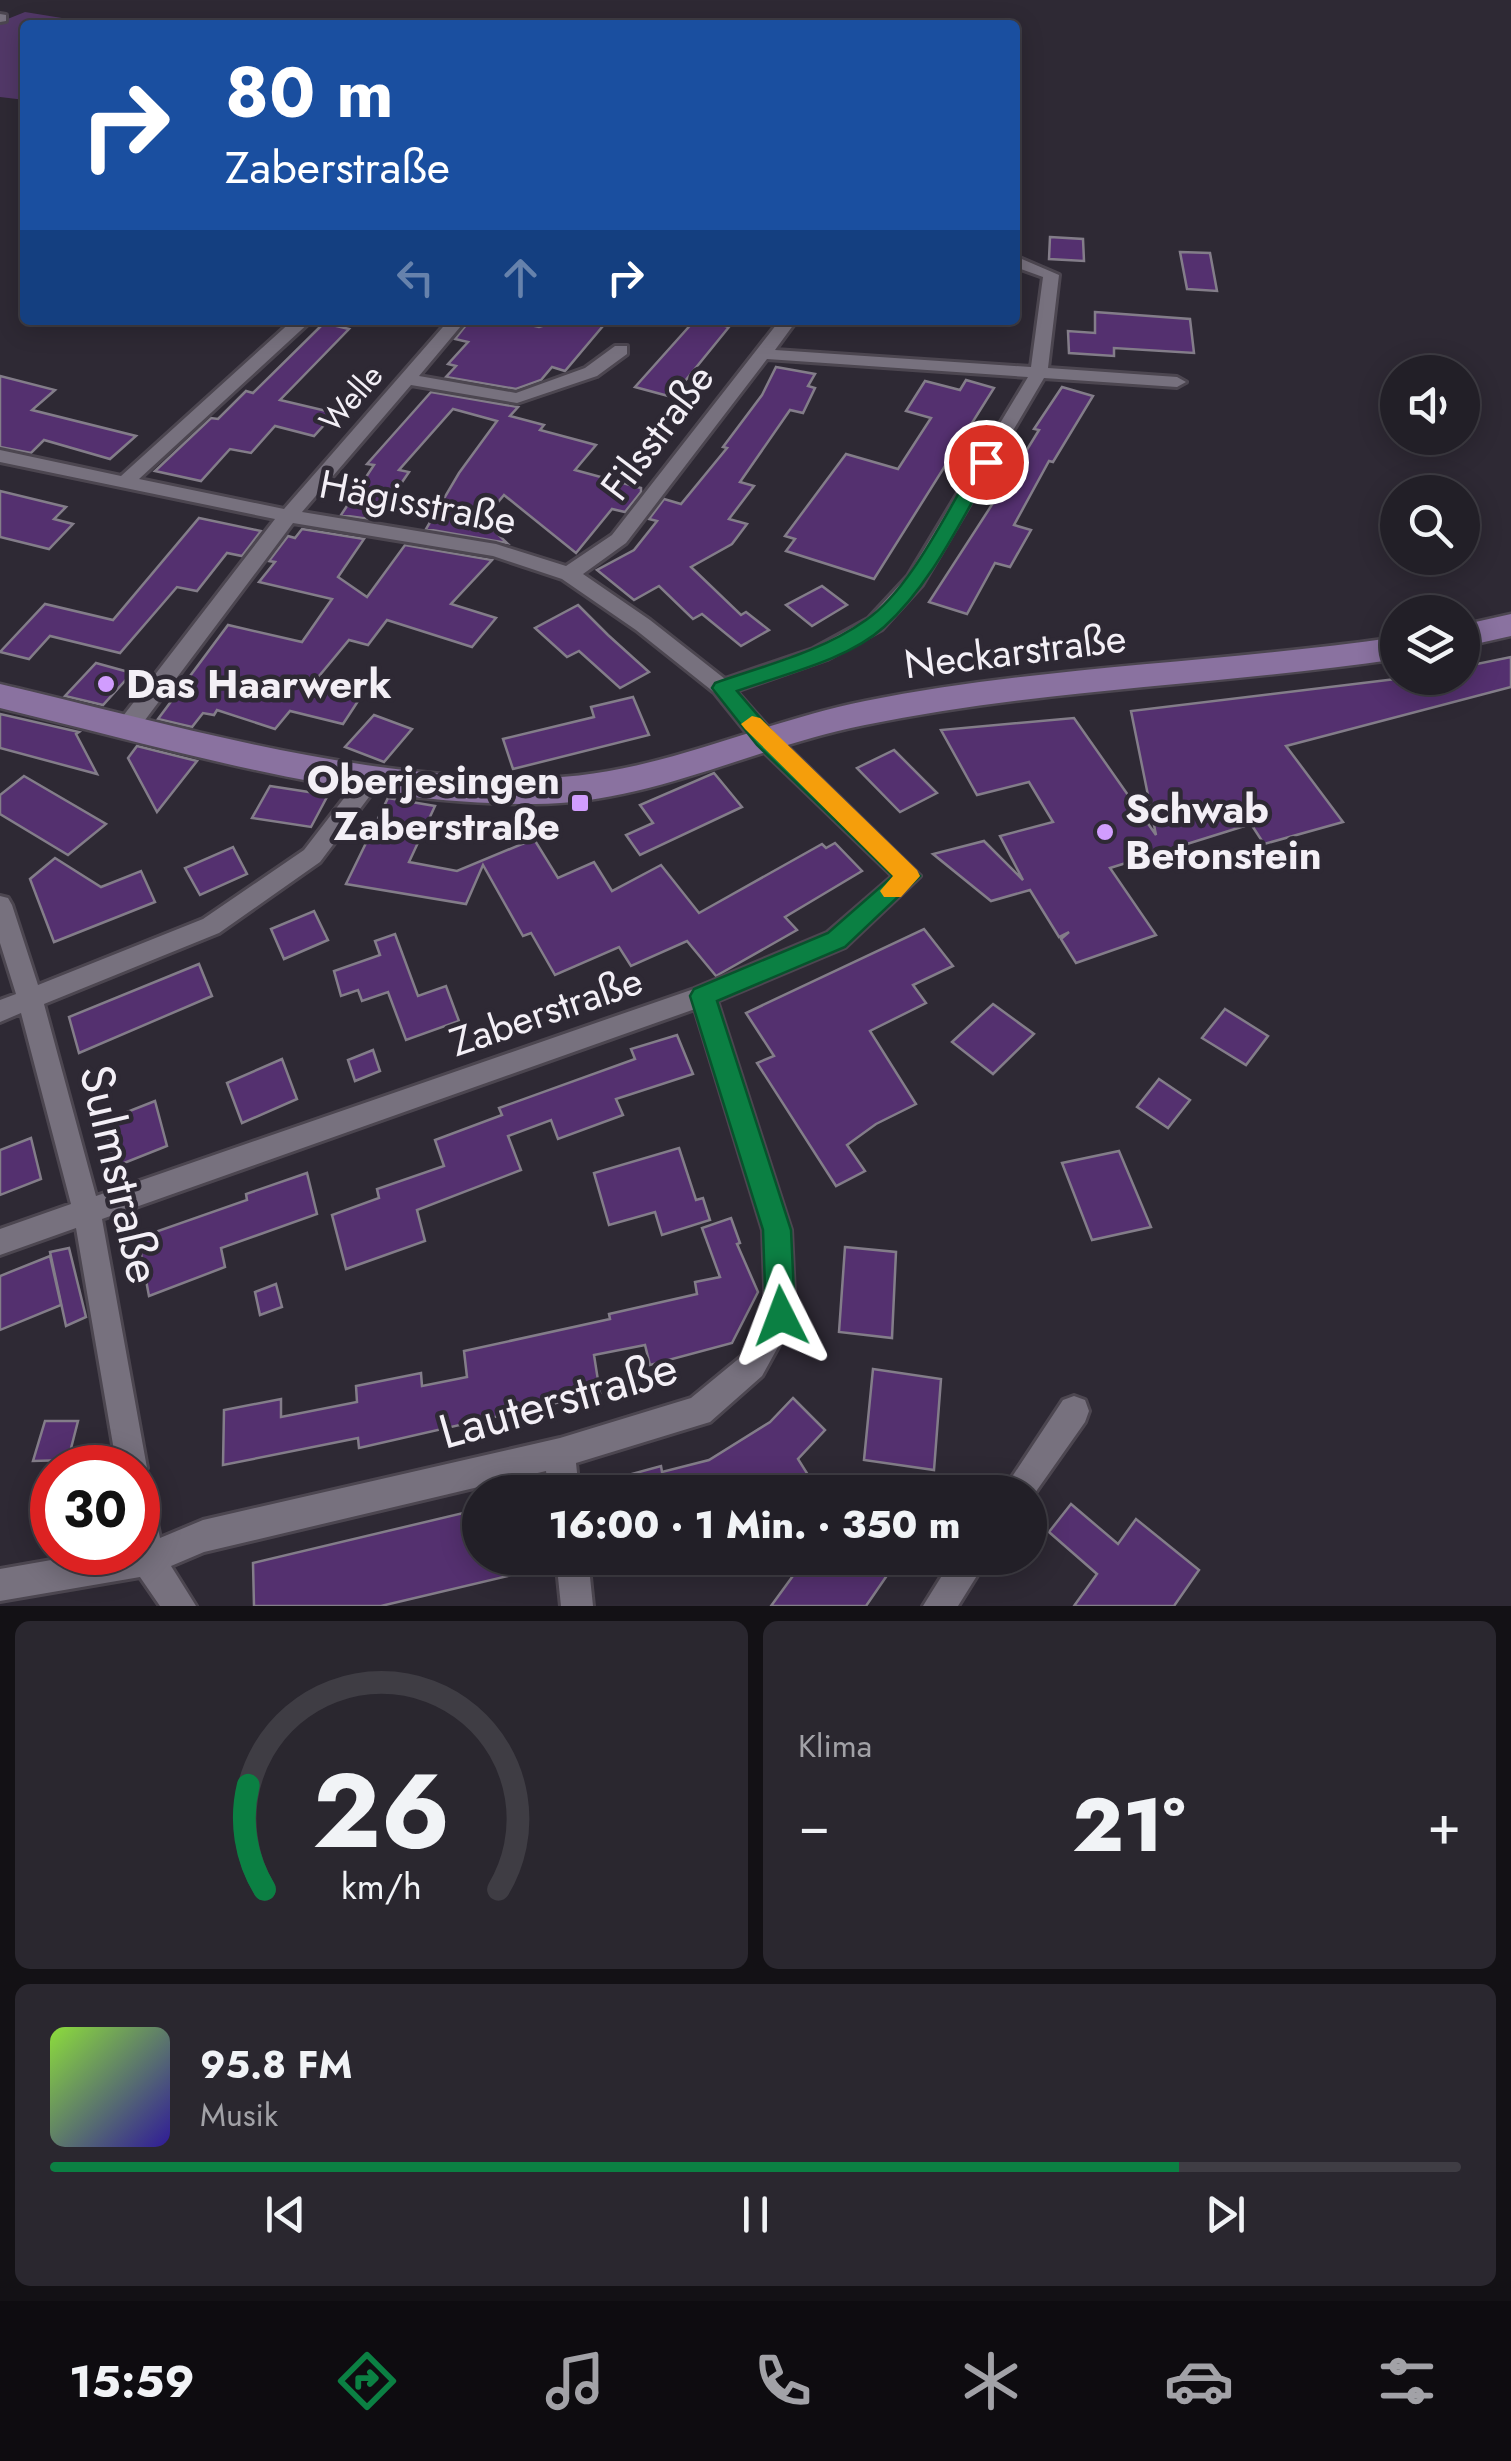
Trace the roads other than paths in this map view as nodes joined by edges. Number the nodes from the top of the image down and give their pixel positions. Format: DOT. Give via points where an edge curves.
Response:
graph roads {
  1 [pos="1020,263"];
  2 [pos="299,325"];
  3 [pos="454,325"];
  4 [pos="785,325"];
  5 [pos="620,350"];
  6 [pos="762,354"];
  7 [pos="1040,373"];
  8 [pos="408,379"];
  9 [pos="1177,382"];
  10 [pos="0,456"];
  11 [pos="126,482"];
  12 [pos="288,516"];
  13 [pos="569,574"];
  14 [pos="1511,625"];
  15 [pos="1480,632"];
  16 [pos="1380,651"];
  17 [pos="722,688"];
  18 [pos="0,696"];
  19 [pos="128,726"];
  20 [pos="765,739"];
  21 [pos="374,777"];
  22 [pos="0,906"];
  23 [pos="703,996"];
  24 [pos="30,999"];
  25 [pos="0,1012"];
  26 [pos="87,1213"];
  27 [pos="0,1242"];
  28 [pos="1074,1411"];
  29 [pos="128,1445"];
  30 [pos="560,1453"];
  31 [pos="562,1475"];
  32 [pos="1030,1475"];
  33 [pos="160,1554"];
  34 [pos="59,1575"];
  35 [pos="158,1575"];
  36 [pos="574,1575"];
  37 [pos="964,1575"];
  38 [pos="0,1585"];
  39 [pos="952,1601"];
  40 [pos="180,1606"];
  41 [pos="577,1606"];
  1 -- 7 [label="street" via="1051,275"];
  2 -- 11 [label="street"];
  3 -- 8 [label="street, Welle"];
  4 -- 6 [label="street, Filsstraße"];
  5 -- 8 [label="street" via="591,372 518,398"];
  6 -- 7 [label="street"];
  6 -- 13 [label="street, Filsstraße" via="619,539"];
  7 -- 9 [label="street"];
  7 -- 17 [label="street" via="915,580 875,624 820,654"];
  8 -- 12 [label="street, Welle"];
  10 -- 11 [label="street, Hägisstraße"];
  11 -- 12 [label="street, Hägisstraße"];
  12 -- 13 [label="street, Hägisstraße" via="496,550"];
  12 -- 19 [label="street, Welle"];
  13 -- 17 [label="street, Hägisstraße"];
  14 -- 15 [label="main road"];
  16 -- 20 [label="main road, Neckarstraße" via="966,694"];
  17 -- 20 [label="street, Hägisstraße"];
  18 -- 19 [label="main road, Neckarstraße"];
  19 -- 21 [label="main road, Neckarstraße"];
  20 -- 21 [label="main road, Neckarstraße" via="640,775 540,791"];
  20 -- 23 [label="street, Zaberstraße" via="908,876 836,940"];
  21 -- 24 [label="street" via="312,856 211,926"];
  22 -- 24 [label="street, Sulmstraße"];
  23 -- 26 [label="street, Zaberstraße"];
  23 -- 30 [label="street, Lauterstraße" via="777,1230 781,1316 752,1366 699,1411"];
  24 -- 25 [label="street"];
  24 -- 26 [label="street, Sulmstraße"];
  26 -- 27 [label="street, Zaberstraße"];
  26 -- 29 [label="street, Sulmstraße"];
  28 -- 32 [label="street"];
  30 -- 31 [label="street"];
  30 -- 33 [label="street, Lauterstraße" via="203,1536"];
  34 -- 38 [label="street, Lauterstraße"];
  35 -- 40 [label="street"];
  36 -- 41 [label="street"];
  37 -- 39 [label="street"];
}
